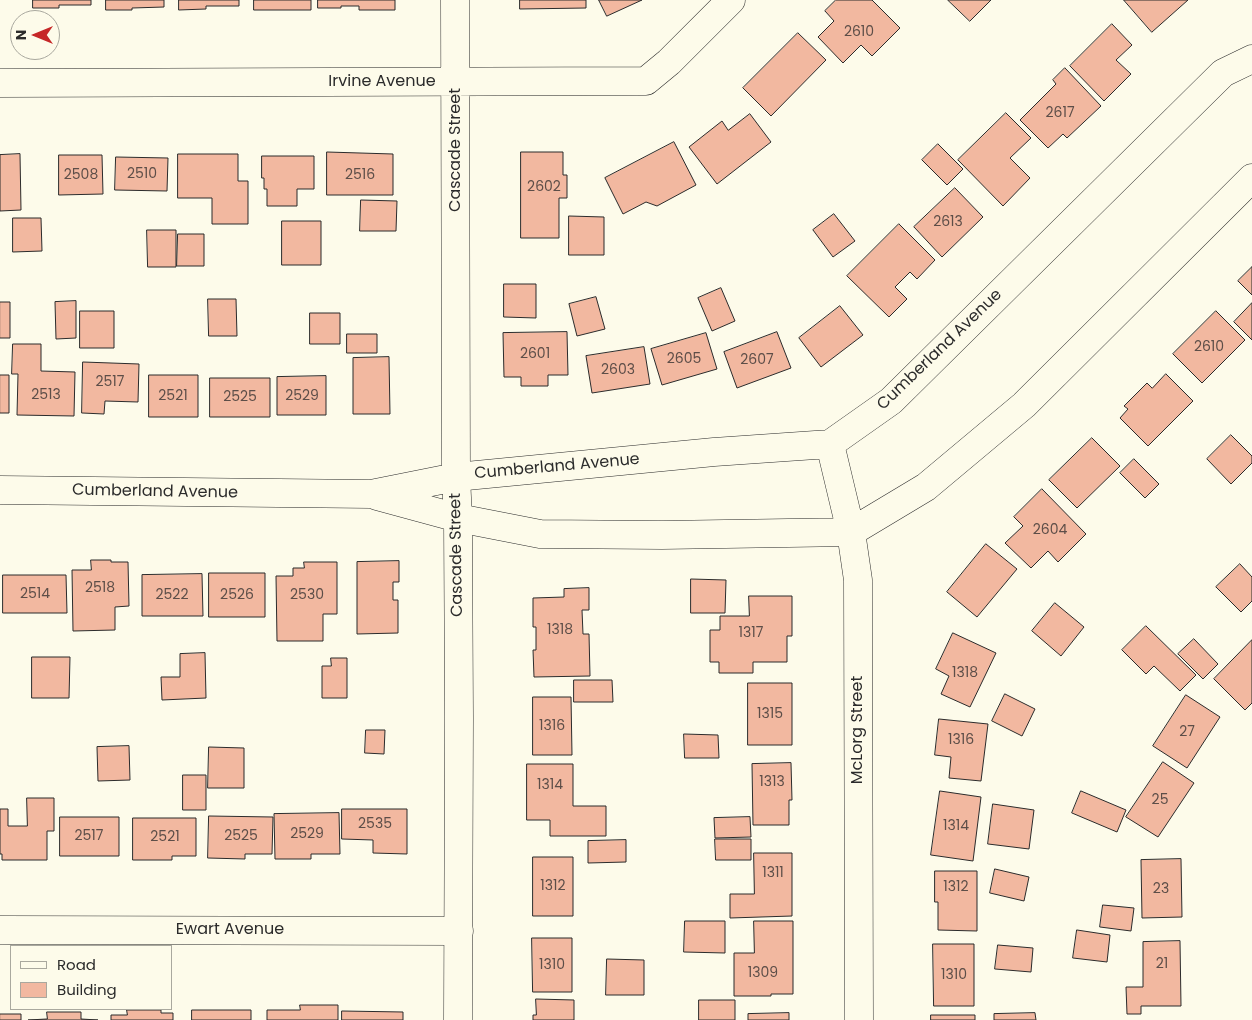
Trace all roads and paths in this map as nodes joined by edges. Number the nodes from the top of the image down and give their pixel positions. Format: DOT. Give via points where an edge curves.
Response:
graph roads {
  1 [pos="455,0"];
  2 [pos="731,0"];
  3 [pos="1252,59"];
  4 [pos="0,82"];
  5 [pos="455,82"];
  6 [pos="1252,178"];
  7 [pos="830,444"];
  8 [pos="456,477"];
  9 [pos="0,490"];
  10 [pos="371,494"];
  11 [pos="458,518"];
  12 [pos="851,532"];
  13 [pos="0,930"];
  14 [pos="459,931"];
  15 [pos="458,1020"];
  16 [pos="858,1020"];
  1 -- 5 [label="street, Cascade Street"];
  2 -- 5 [label="street, Irvine Avenue" via="646,81"];
  3 -- 7 [label="street, Cumberland Avenue" via="1223,73 891,401"];
  4 -- 5 [label="street, Irvine Avenue"];
  5 -- 8 [label="street, Cascade Street"];
  6 -- 12 [label="street" via="1024,405 926,487"];
  7 -- 8 [label="street, Cumberland Avenue"];
  7 -- 12 [label="street, McLorg Street"];
  8 -- 10 [label="street, Cumberland Avenue"];
  8 -- 11 [label="street, Cascade Street"];
  9 -- 10 [label="street, Cumberland Avenue"];
  10 -- 11 [label="street, Cumberland Avenue"];
  11 -- 12 [label="street, Cumberland Avenue" via="540,534"];
  11 -- 14 [label="street, Cascade Street"];
  12 -- 16 [label="street, McLorg Street" via="858,580"];
  13 -- 14 [label="street, Ewart Avenue"];
  14 -- 15 [label="street, Cascade Street"];
}
